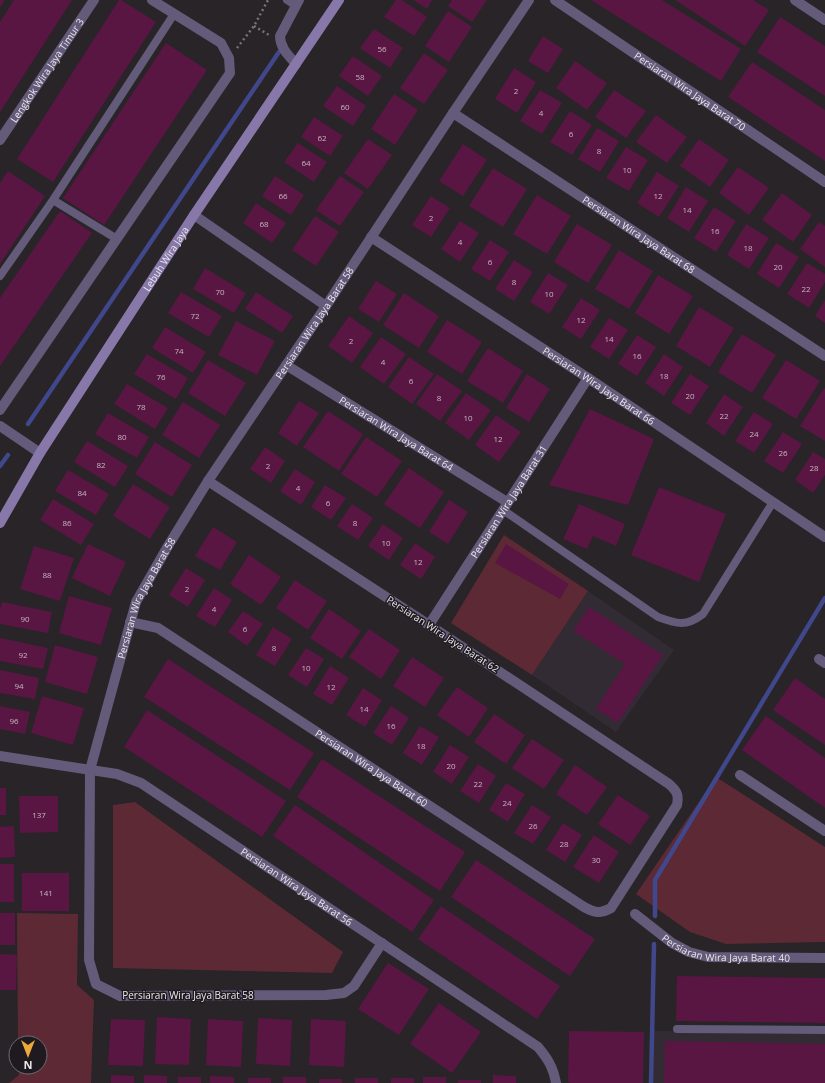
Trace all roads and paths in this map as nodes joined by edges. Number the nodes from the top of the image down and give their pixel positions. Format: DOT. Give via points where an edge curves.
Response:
graph roads {
  1 [pos="94,0"];
  2 [pos="152,0"];
  3 [pos="268,0"];
  4 [pos="339,0"];
  5 [pos="529,0"];
  6 [pos="555,0"];
  7 [pos="795,0"];
  8 [pos="294,2"];
  9 [pos="174,14"];
  10 [pos="825,20"];
  11 [pos="229,58"];
  12 [pos="296,64"];
  13 [pos="452,113"];
  14 [pos="0,140"];
  15 [pos="825,182"];
  16 [pos="53,200"];
  17 [pos="194,215"];
  18 [pos="371,237"];
  19 [pos="117,239"];
  20 [pos="0,276"];
  21 [pos="326,306"];
  22 [pos="825,356"];
  23 [pos="286,365"];
  24 [pos="588,378"];
  25 [pos="0,410"];
  26 [pos="0,426"];
  27 [pos="40,453"];
  28 [pos="208,481"];
  29 [pos="773,502"];
  30 [pos="505,506"];
  31 [pos="0,523"];
  32 [pos="825,537"];
  33 [pos="130,622"];
  34 [pos="428,624"];
  35 [pos="0,756"];
  36 [pos="90,770"];
  37 [pos="740,775"];
  38 [pos="676,790"];
  39 [pos="825,831"];
  40 [pos="635,914"];
  41 [pos="382,943"];
  42 [pos="825,958"];
  43 [pos="677,1029"];
  44 [pos="825,1030"];
  45 [pos="556,1083"];
  1 -- 14 [label="street, Lengkok Wira Jaya Timur 3"];
  2 -- 9 [label="street"];
  3 -- 11 [label="path" via="254,26"];
  4 -- 12 [label="street, Lebuh Wira Jaya"];
  5 -- 13 [label="street, Persiaran Wira Jaya Barat 58"];
  6 -- 15 [label="street, Persiaran Wira Jaya Barat 70"];
  7 -- 10 [label="street"];
  8 -- 12 [label="street" via="280,42"];
  9 -- 11 [label="street" via="222,43"];
  9 -- 16 [label="lane"];
  11 -- 19 [label="street" via="230,73"];
  12 -- 17 [label="street, Lebuh Wira Jaya"];
  13 -- 18 [label="street, Persiaran Wira Jaya Barat 58"];
  13 -- 22 [label="street, Persiaran Wira Jaya Barat 68"];
  16 -- 19 [label="lane"];
  16 -- 20 [label="lane"];
  17 -- 21 [label="street"];
  17 -- 27 [label="street, Lebuh Wira Jaya"];
  18 -- 21 [label="street, Persiaran Wira Jaya Barat 58"];
  18 -- 24 [label="street, Persiaran Wira Jaya Barat 66"];
  19 -- 25 [label="street"];
  21 -- 23 [label="street, Persiaran Wira Jaya Barat 58"];
  23 -- 28 [label="street, Persiaran Wira Jaya Barat 58"];
  23 -- 30 [label="street, Persiaran Wira Jaya Barat 64"];
  24 -- 29 [label="street, Persiaran Wira Jaya Barat 66"];
  24 -- 30 [label="street, Persiaran Wira Jaya Barat 31"];
  26 -- 27 [label="street"];
  27 -- 31 [label="street, Lebuh Wira Jaya"];
  28 -- 33 [label="street, Persiaran Wira Jaya Barat 58" via="136,602"];
  28 -- 34 [label="street, Persiaran Wira Jaya Barat 62"];
  29 -- 30 [label="lane" via="703,614 696,620 683,624 658,617"];
  29 -- 32 [label="street, Persiaran Wira Jaya Barat 66"];
  30 -- 34 [label="street, Persiaran Wira Jaya Barat 31"];
  33 -- 36 [label="street, Persiaran Wira Jaya Barat 58"];
  33 -- 38 [label="street, Persiaran Wira Jaya Barat 60" via="158,628 593,912 603,913 611,908 677,806"];
  34 -- 38 [label="street, Persiaran Wira Jaya Barat 62"];
  35 -- 36 [label="street, Persiaran Wira Jaya Barat 56"];
  36 -- 41 [label="street, Persiaran Wira Jaya Barat 56" via="117,774 141,783"];
  36 -- 41 [label="street, Persiaran Wira Jaya Barat 58" via="89,960 96,984 120,996 344,993 354,986"];
  37 -- 39 [label="street"];
  40 -- 42 [label="street, Persiaran Wira Jaya Barat 40" via="672,943 708,957"];
  41 -- 45 [label="street, Persiaran Wira Jaya Barat 56" via="538,1047 547,1058"];
  43 -- 44 [label="lane"];
}
